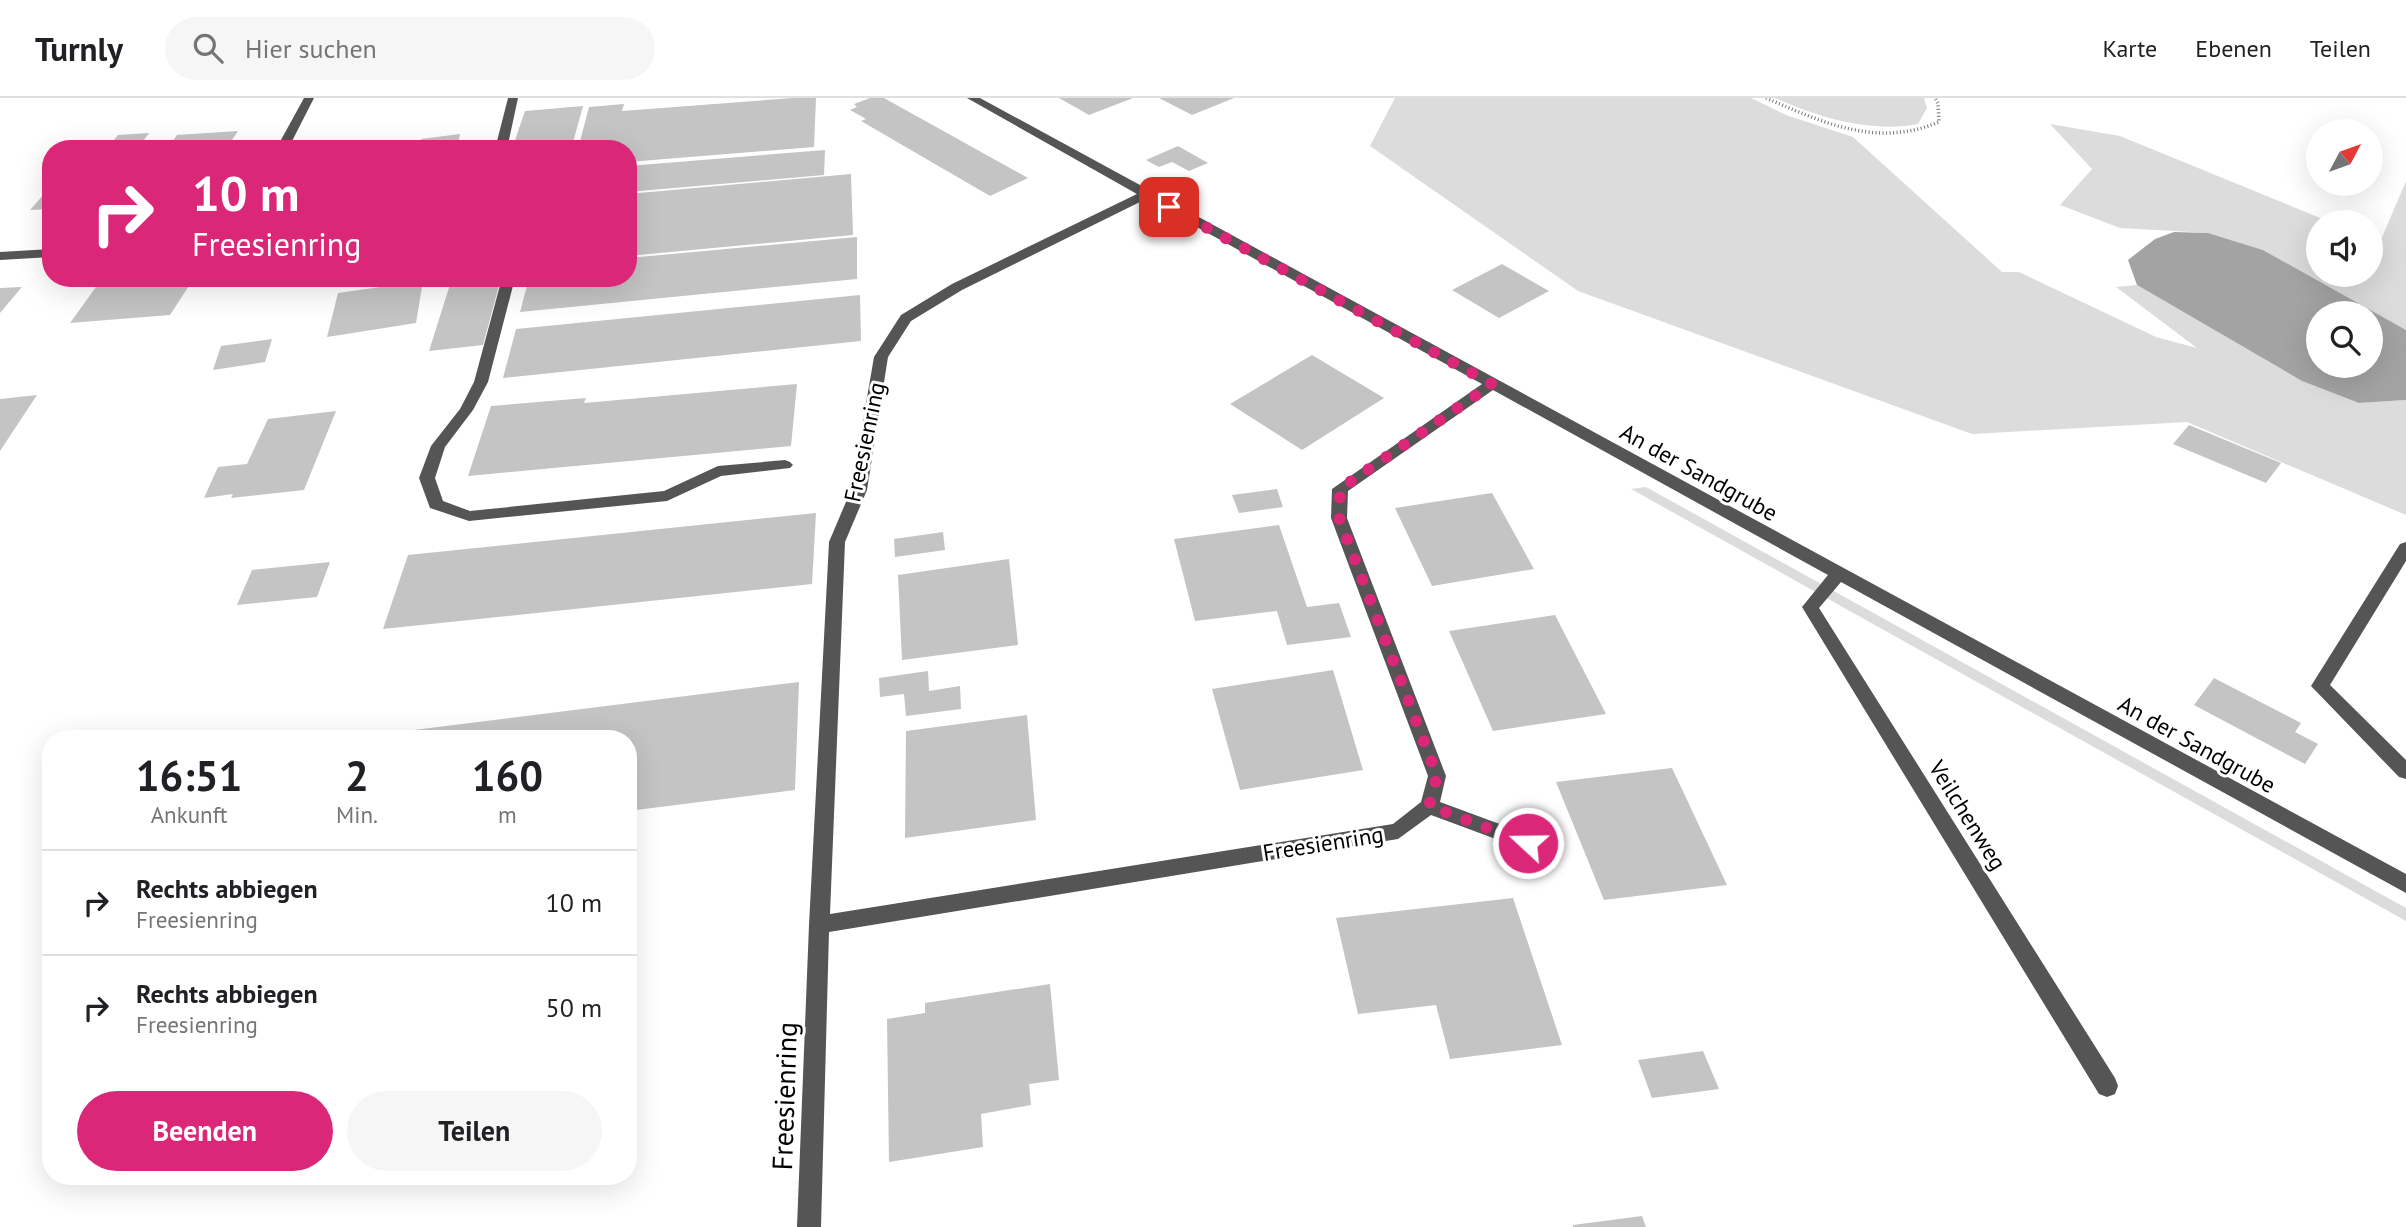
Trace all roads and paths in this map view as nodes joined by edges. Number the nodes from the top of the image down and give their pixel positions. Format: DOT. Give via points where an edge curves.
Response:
graph roads {
  1 [pos="309,98"];
  2 [pos="513,98"];
  3 [pos="972,98"];
  4 [pos="1766,98"];
  5 [pos="1935,98"];
  6 [pos="287,140"];
  7 [pos="503,140"];
  8 [pos="1146,194"];
  9 [pos="42,254"];
  10 [pos="0,256"];
  11 [pos="507,287"];
  12 [pos="1492,384"];
  13 [pos="785,465"];
  14 [pos="2406,548"];
  15 [pos="1838,575"];
  16 [pos="2406,772"];
  17 [pos="1429,806"];
  18 [pos="1528,843"];
  19 [pos="2406,884"];
  20 [pos="819,925"];
  21 [pos="2107,1086"];
  22 [pos="809,1227"];
  1 -- 6 [label="street"];
  2 -- 7 [label="street"];
  3 -- 8 [label="street, An der Sandgrube"];
  4 -- 5 [label="path" via="1811,118 1866,133 1909,133 1938,122"];
  8 -- 12 [label="street, An der Sandgrube"];
  8 -- 20 [label="street, Freesienring" via="957,287 906,318 881,357 859,490 837,542"];
  9 -- 10 [label="street"];
  11 -- 13 [label="street" via="481,382 438,446 426,478 436,504 469,516 667,496 718,471"];
  12 -- 15 [label="street, An der Sandgrube"];
  12 -- 17 [label="street" via="1340,489 1339,518 1437,776"];
  14 -- 16 [label="street" via="2320,686"];
  15 -- 19 [label="street, An der Sandgrube"];
  15 -- 21 [label="street, Veilchenweg" via="1810,607"];
  17 -- 18 [label="street"];
  17 -- 20 [label="street, Freesienring" via="1398,831"];
  20 -- 22 [label="street, Freesienring"];
}
